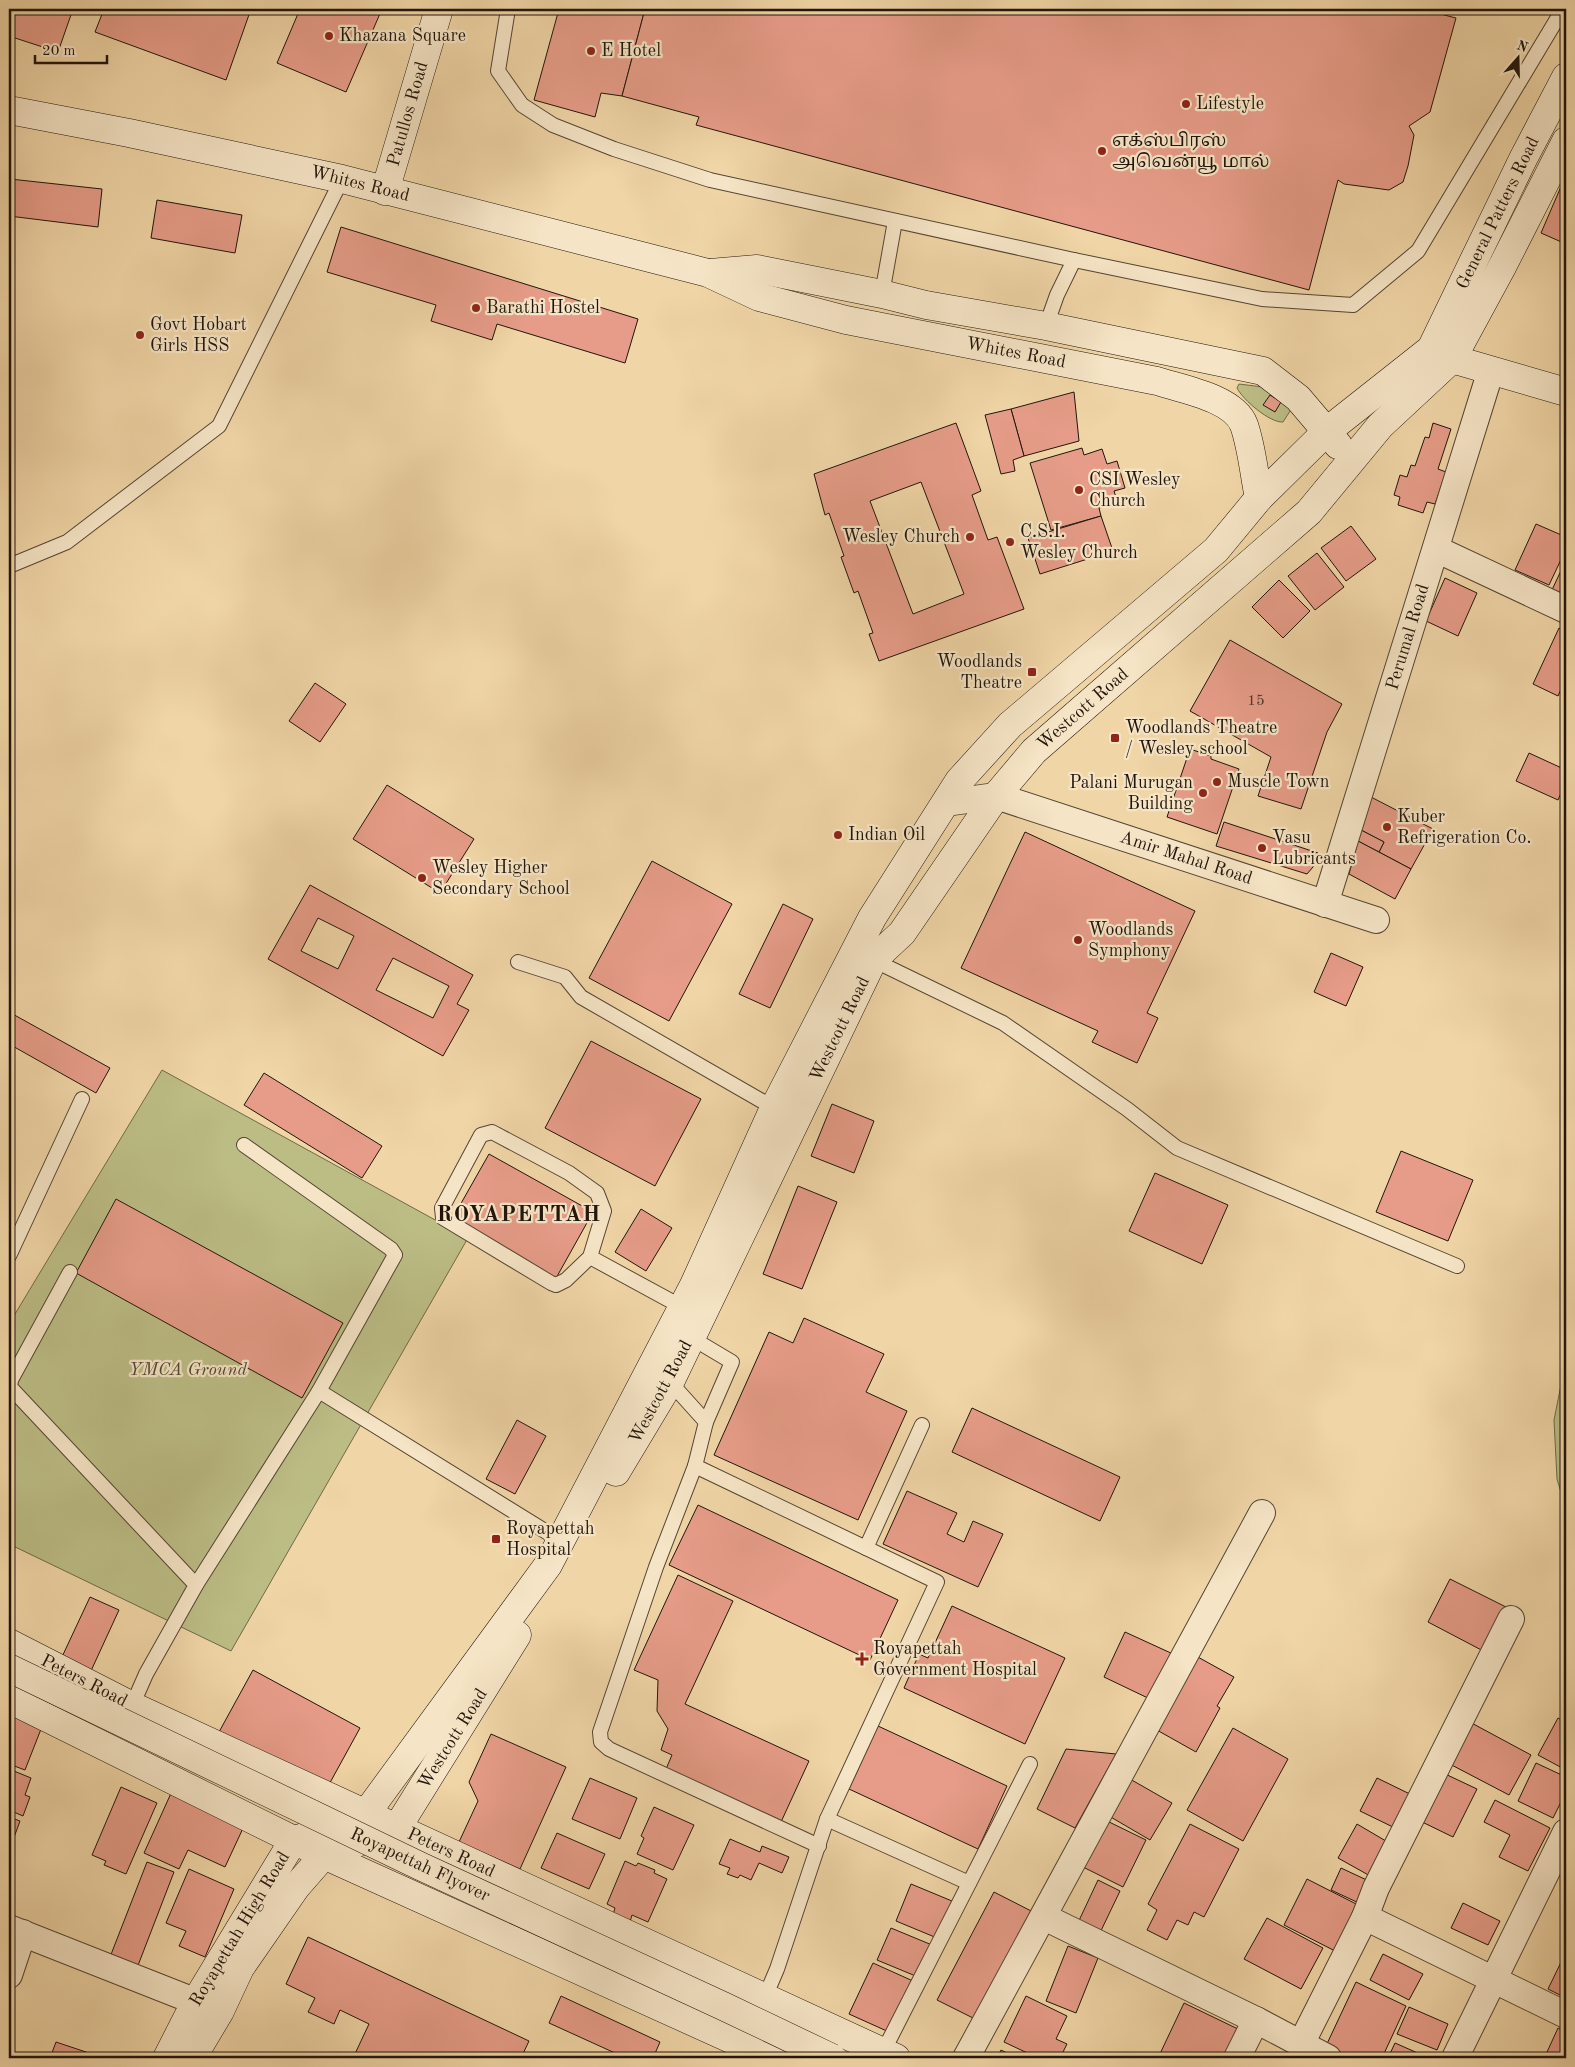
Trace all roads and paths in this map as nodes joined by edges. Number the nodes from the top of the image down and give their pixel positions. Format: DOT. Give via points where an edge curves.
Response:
graph roads {
  1 [pos="439,9"];
  2 [pos="508,9"];
  3 [pos="1563,9"];
  4 [pos="1566,77"];
  5 [pos="9,110"];
  6 [pos="1566,140"];
  7 [pos="342,178"];
  8 [pos="385,190"];
  9 [pos="895,221"];
  10 [pos="1074,260"];
  11 [pos="708,273"];
  12 [pos="882,294"];
  13 [pos="1046,326"];
  14 [pos="1442,354"];
  15 [pos="1491,370"];
  16 [pos="1566,392"];
  17 [pos="1326,432"];
  18 [pos="1353,460"];
  19 [pos="1259,498"];
  20 [pos="1436,549"];
  21 [pos="9,566"];
  22 [pos="1566,610"];
  23 [pos="996,796"];
  24 [pos="945,802"];
  25 [pos="1326,904"];
  26 [pos="1376,920"];
  27 [pos="873,960"];
  28 [pos="518,962"];
  29 [pos="82,1099"];
  30 [pos="774,1108"];
  31 [pos="244,1145"];
  32 [pos="9,1256"];
  33 [pos="590,1257"];
  34 [pos="1457,1266"];
  35 [pos="70,1272"];
  36 [pos="682,1307"];
  37 [pos="690,1337"];
  38 [pos="670,1382"];
  39 [pos="319,1391"];
  40 [pos="706,1422"];
  41 [pos="922,1425"];
  42 [pos="694,1466"];
  43 [pos="1262,1513"];
  44 [pos="562,1541"];
  45 [pos="866,1548"];
  46 [pos="196,1585"];
  47 [pos="1511,1619"];
  48 [pos="9,1643"];
  49 [pos="9,1668"];
  50 [pos="9,1699"];
  51 [pos="132,1706"];
  52 [pos="1030,1764"];
  53 [pos="365,1815"];
  54 [pos="827,1819"];
  55 [pos="397,1828"];
  56 [pos="1566,1832"];
  57 [pos="293,1841"];
  58 [pos="819,1846"];
  59 [pos="324,1856"];
  60 [pos="969,1883"];
  61 [pos="1044,1917"];
  62 [pos="1365,1917"];
  63 [pos="16,1930"];
  64 [pos="9,1974"];
  65 [pos="1492,1980"];
  66 [pos="765,1997"];
  67 [pos="208,2006"];
  68 [pos="1566,2015"];
  69 [pos="1256,2020"];
  70 [pos="1301,2044"];
  71 [pos="736,2051"];
  72 [pos="890,2055"];
  73 [pos="168,2058"];
  74 [pos="192,2058"];
  75 [pos="773,2058"];
  76 [pos="832,2058"];
  77 [pos="966,2058"];
  78 [pos="1237,2058"];
  79 [pos="1328,2058"];
  80 [pos="1454,2058"];
  1 -- 8 [label="main road, Patullos Road"];
  2 -- 9 [label="lane" via="498,71 522,105 553,125 710,180"];
  3 -- 10 [label="lane" via="1418,251 1353,305 1262,298"];
  4 -- 14 [label="main road, General Patters Road" via="1523,159"];
  5 -- 7 [label="main road, Whites Road"];
  6 -- 14 [label="main road, General Patters Road" via="1503,266"];
  7 -- 8 [label="main road, Whites Road"];
  7 -- 21 [label="lane" via="219,426 67,542"];
  8 -- 11 [label="main road, Whites Road"];
  9 -- 10 [label="lane"];
  9 -- 12 [label="lane"];
  10 -- 13 [label="lane"];
  11 -- 12 [label="main road, Whites Road" via="757,269"];
  11 -- 19 [label="main road, Whites Road" via="759,297 846,320 1157,380 1202,394 1227,405 1244,424"];
  12 -- 13 [label="main road, Whites Road"];
  13 -- 17 [label="main road, Whites Road" via="1263,371 1298,398"];
  14 -- 15 [label="main road"];
  14 -- 17 [label="main road, Westcott Road"];
  14 -- 18 [label="main road, Westcott Road"];
  15 -- 16 [label="main road"];
  15 -- 20 [label="street, Perumal Road"];
  17 -- 18 [label="main road"];
  17 -- 19 [label="main road, Westcott Road"];
  18 -- 23 [label="main road, Westcott Road" via="1309,512 1034,751"];
  19 -- 24 [label="main road, Westcott Road" via="1216,550 1010,726 959,781"];
  20 -- 22 [label="street"];
  20 -- 25 [label="street, Perumal Road"];
  23 -- 24 [label="street"];
  23 -- 25 [label="street, Amir Mahal Road"];
  23 -- 27 [label="main road, Westcott Road" via="902,933"];
  24 -- 30 [label="main road, Westcott Road" via="872,918"];
  25 -- 26 [label="street, Amir Mahal Road"];
  27 -- 34 [label="lane" via="1003,1023 1127,1108 1177,1148"];
  27 -- 37 [label="main road, Westcott Road"];
  28 -- 30 [label="lane" via="565,977 581,997"];
  29 -- 32 [label="lane"];
  30 -- 36 [label="main road, Westcott Road"];
  31 -- 39 [label="lane" via="394,1252"];
  33 -- 33 [label="lane" via="604,1211 597,1193 569,1173 492,1132 481,1135 442,1208 443,1218 556,1285"];
  33 -- 36 [label="lane"];
  35 -- 46 [label="lane" via="10,1387"];
  36 -- 44 [label="main road, Westcott Road"];
  37 -- 38 [label="main road, Westcott Road"];
  37 -- 40 [label="lane" via="732,1362"];
  38 -- 40 [label="lane"];
  38 -- 55 [label="main road, Westcott Road"];
  39 -- 44 [label="lane"];
  39 -- 46 [label="lane"];
  40 -- 42 [label="lane"];
  41 -- 45 [label="lane"];
  42 -- 45 [label="lane"];
  42 -- 58 [label="lane" via="600,1732 601,1742 609,1749"];
  43 -- 61 [label="street"];
  44 -- 53 [label="main road, Westcott Road" via="548,1565"];
  45 -- 54 [label="lane" via="937,1582"];
  46 -- 51 [label="lane" via="146,1674"];
  47 -- 62 [label="street"];
  48 -- 51 [label="main road, Peters Road"];
  49 -- 76 [label="main road, Royapettah Flyover, bridge" via="420,1866"];
  50 -- 57 [label="main road"];
  51 -- 53 [label="main road, Peters Road"];
  52 -- 60 [label="lane"];
  53 -- 55 [label="main road, Peters Road"];
  53 -- 57 [label="main road, Royapettah High Road"];
  54 -- 58 [label="lane"];
  54 -- 60 [label="lane"];
  55 -- 59 [label="main road, Royapettah High Road"];
  55 -- 66 [label="main road, Peters Road"];
  56 -- 65 [label="street"];
  57 -- 59 [label="main road"];
  57 -- 67 [label="main road, Royapettah High Road"];
  58 -- 66 [label="lane"];
  59 -- 67 [label="main road, Royapettah High Road" via="296,1887 240,1968"];
  59 -- 71 [label="main road"];
  60 -- 72 [label="lane"];
  61 -- 69 [label="street"];
  61 -- 77 [label="street"];
  62 -- 65 [label="street"];
  62 -- 70 [label="street"];
  63 -- 64 [label="street"];
  63 -- 67 [label="street"];
  65 -- 68 [label="street"];
  65 -- 80 [label="street"];
  66 -- 71 [label="street"];
  66 -- 72 [label="main road, Peters Road"];
  67 -- 73 [label="main road, Royapettah High Road"];
  67 -- 74 [label="main road, Royapettah High Road"];
  69 -- 70 [label="street"];
  69 -- 78 [label="street"];
  70 -- 79 [label="street"];
  71 -- 75 [label="main road"];
}
